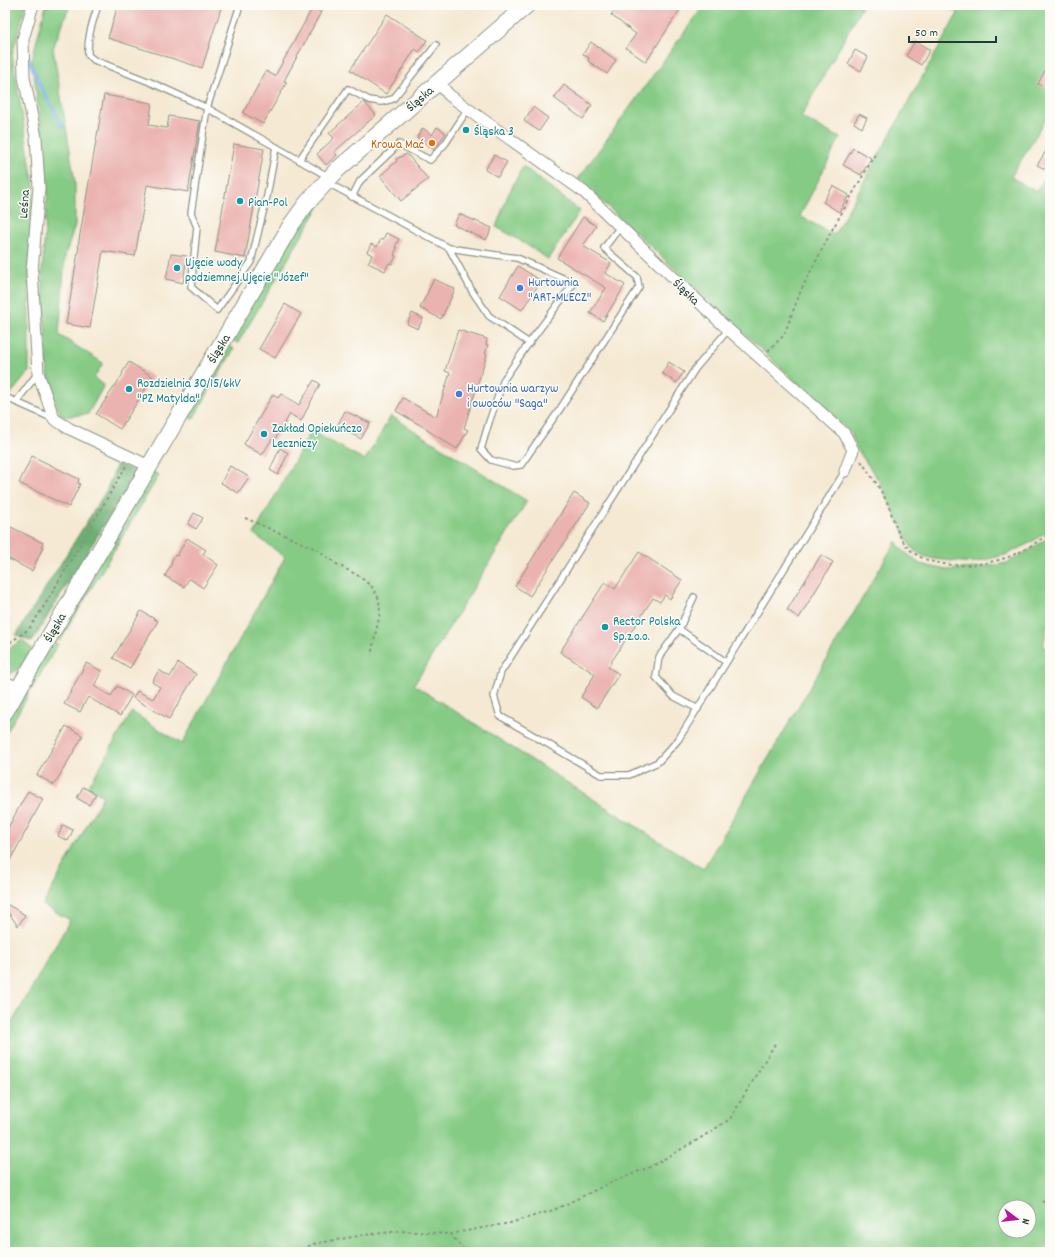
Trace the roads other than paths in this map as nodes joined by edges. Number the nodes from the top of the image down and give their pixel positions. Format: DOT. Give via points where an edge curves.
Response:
graph roads {
  1 [pos="33,5"];
  2 [pos="98,5"];
  3 [pos="240,5"];
  4 [pos="527,5"];
  5 [pos="436,45"];
  6 [pos="438,82"];
  7 [pos="207,108"];
  8 [pos="468,109"];
  9 [pos="276,147"];
  10 [pos="299,160"];
  11 [pos="327,180"];
  12 [pos="352,197"];
  13 [pos="620,227"];
  14 [pos="449,248"];
  15 [pos="728,330"];
  16 [pos="529,343"];
  17 [pos="38,373"];
  18 [pos="5,397"];
  19 [pos="16,402"];
  20 [pos="54,419"];
  21 [pos="149,466"];
  22 [pos="845,471"];
  23 [pos="694,597"];
  24 [pos="679,629"];
  25 [pos="726,662"];
  26 [pos="12,685"];
  27 [pos="698,709"];
  28 [pos="5,712"];
  1 -- 17 [label="street, Leśna" via="23,39 23,51 24,77 36,137 39,186 32,271"];
  2 -- 7 [label="lane" via="90,29 88,55 94,60"];
  3 -- 7 [label="lane"];
  4 -- 6 [label="main road, Śląska"];
  5 -- 10 [label="lane" via="393,99 381,102 369,100 348,88"];
  6 -- 8 [label="street, Śląska" via="449,95"];
  6 -- 11 [label="main road, Śląska"];
  7 -- 9 [label="lane"];
  7 -- 9 [label="lane" via="191,213 197,227 191,287 217,310 251,262"];
  8 -- 12 [label="lane" via="445,144 430,160 399,144 360,181"];
  8 -- 13 [label="street, Śląska" via="584,192"];
  9 -- 10 [label="lane"];
  10 -- 11 [label="lane"];
  11 -- 12 [label="lane"];
  11 -- 21 [label="main road, Śląska" via="291,225"];
  12 -- 14 [label="lane"];
  13 -- 15 [label="street, Śląska"];
  13 -- 16 [label="lane" via="604,248 636,277 639,287 521,465 513,466 491,460 481,449 504,379"];
  14 -- 16 [label="lane" via="489,316"];
  14 -- 16 [label="lane" via="516,258 574,283"];
  15 -- 22 [label="street, Śląska" via="844,433 853,450"];
  15 -- 27 [label="lane" via="695,369 501,672 494,696 500,716 601,775 629,775 658,762 678,740"];
  17 -- 19 [label="lane"];
  17 -- 20 [label="street, Leśna"];
  18 -- 19 [label="lane"];
  19 -- 20 [label="lane"];
  20 -- 21 [label="street"];
  21 -- 26 [label="main road, Śląska"];
  22 -- 25 [label="lane"];
  23 -- 24 [label="lane"];
  24 -- 25 [label="lane"];
  24 -- 27 [label="lane" via="659,657 656,677 673,696"];
  25 -- 27 [label="lane"];
  26 -- 28 [label="main road, Śląska"];
}
